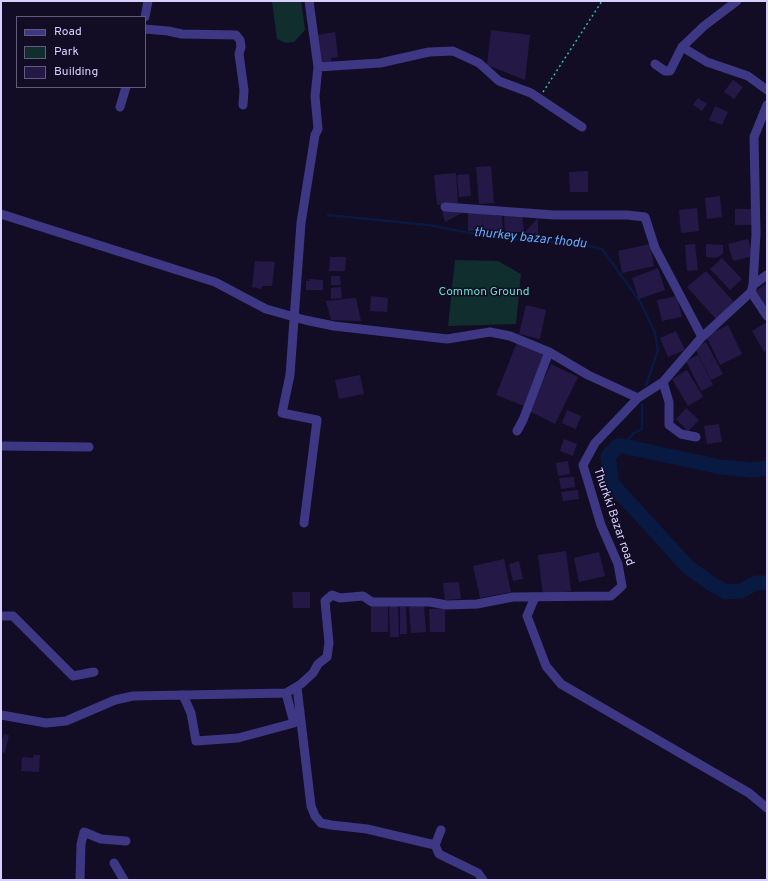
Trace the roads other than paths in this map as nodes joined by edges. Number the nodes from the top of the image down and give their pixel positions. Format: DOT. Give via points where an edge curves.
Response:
graph roads {
  1 [pos="148,1"];
  2 [pos="309,1"];
  3 [pos="736,1"];
  4 [pos="145,16"];
  5 [pos="146,29"];
  6 [pos="682,47"];
  7 [pos="655,64"];
  8 [pos="318,67"];
  9 [pos="126,88"];
  10 [pos="767,90"];
  11 [pos="243,105"];
  12 [pos="767,105"];
  13 [pos="120,108"];
  14 [pos="582,127"];
  15 [pos="445,207"];
  16 [pos="1,214"];
  17 [pos="767,276"];
  18 [pos="752,289"];
  19 [pos="767,316"];
  20 [pos="294,317"];
  21 [pos="702,337"];
  22 [pos="548,352"];
  23 [pos="663,382"];
  24 [pos="638,398"];
  25 [pos="517,431"];
  26 [pos="696,437"];
  27 [pos="1,446"];
  28 [pos="89,447"];
  29 [pos="304,523"];
  30 [pos="535,597"];
  31 [pos="1,616"];
  32 [pos="94,672"];
  33 [pos="296,687"];
  34 [pos="286,693"];
  35 [pos="183,695"];
  36 [pos="1,715"];
  37 [pos="767,808"];
  38 [pos="441,830"];
  39 [pos="126,841"];
  40 [pos="436,845"];
  41 [pos="114,863"];
  42 [pos="82,878"];
  43 [pos="124,880"];
  44 [pos="483,880"];
  1 -- 4 [label="street"];
  2 -- 8 [label="street"];
  3 -- 6 [label="street"];
  5 -- 11 [label="street" via="182,34 236,35 241,47 239,54 244,90"];
  6 -- 7 [label="street" via="670,71 665,71"];
  6 -- 10 [label="street" via="707,62 748,76"];
  8 -- 14 [label="street" via="380,63 429,52 453,51 479,63 499,81 531,93"];
  8 -- 20 [label="street" via="315,96 318,129 315,134 301,223"];
  9 -- 13 [label="street"];
  12 -- 18 [label="street" via="754,137 756,234"];
  15 -- 21 [label="street" via="554,215 645,217 655,248"];
  16 -- 20 [label="street" via="215,282 266,309"];
  17 -- 18 [label="street, Thurkki Bazar road"];
  18 -- 19 [label="street"];
  18 -- 21 [label="street, Thurkki Bazar road"];
  20 -- 22 [label="street" via="334,326 447,339 490,332 510,336"];
  20 -- 29 [label="street" via="290,375 282,413 317,420"];
  21 -- 23 [label="street, Thurkki Bazar road"];
  22 -- 24 [label="street" via="588,375"];
  22 -- 25 [label="street" via="524,420"];
  23 -- 24 [label="street, Thurkki Bazar road"];
  23 -- 26 [label="street" via="669,402 669,425 681,434"];
  24 -- 30 [label="street, Thurkki Bazar road" via="595,443 583,465 601,525 618,564 622,586 612,596"];
  27 -- 28 [label="street"];
  30 -- 33 [label="street" via="513,597 477,604 447,606 430,602 372,602 363,596 340,598 332,595 325,600 329,643 327,657"];
  30 -- 37 [label="street" via="527,616 546,666 561,684 749,792"];
  31 -- 32 [label="street" via="13,616 73,676"];
  33 -- 34 [label="street"];
  33 -- 40 [label="street" via="311,806 321,823 367,829"];
  34 -- 35 [label="street"];
  34 -- 35 [label="street" via="294,723 238,738 196,741 191,713"];
  35 -- 36 [label="street" via="133,696 115,700 66,721 46,723"];
  38 -- 40 [label="street"];
  39 -- 42 [label="street" via="101,839 84,832 81,844"];
  40 -- 44 [label="street" via="439,854 478,873"];
  41 -- 43 [label="street"];
}
